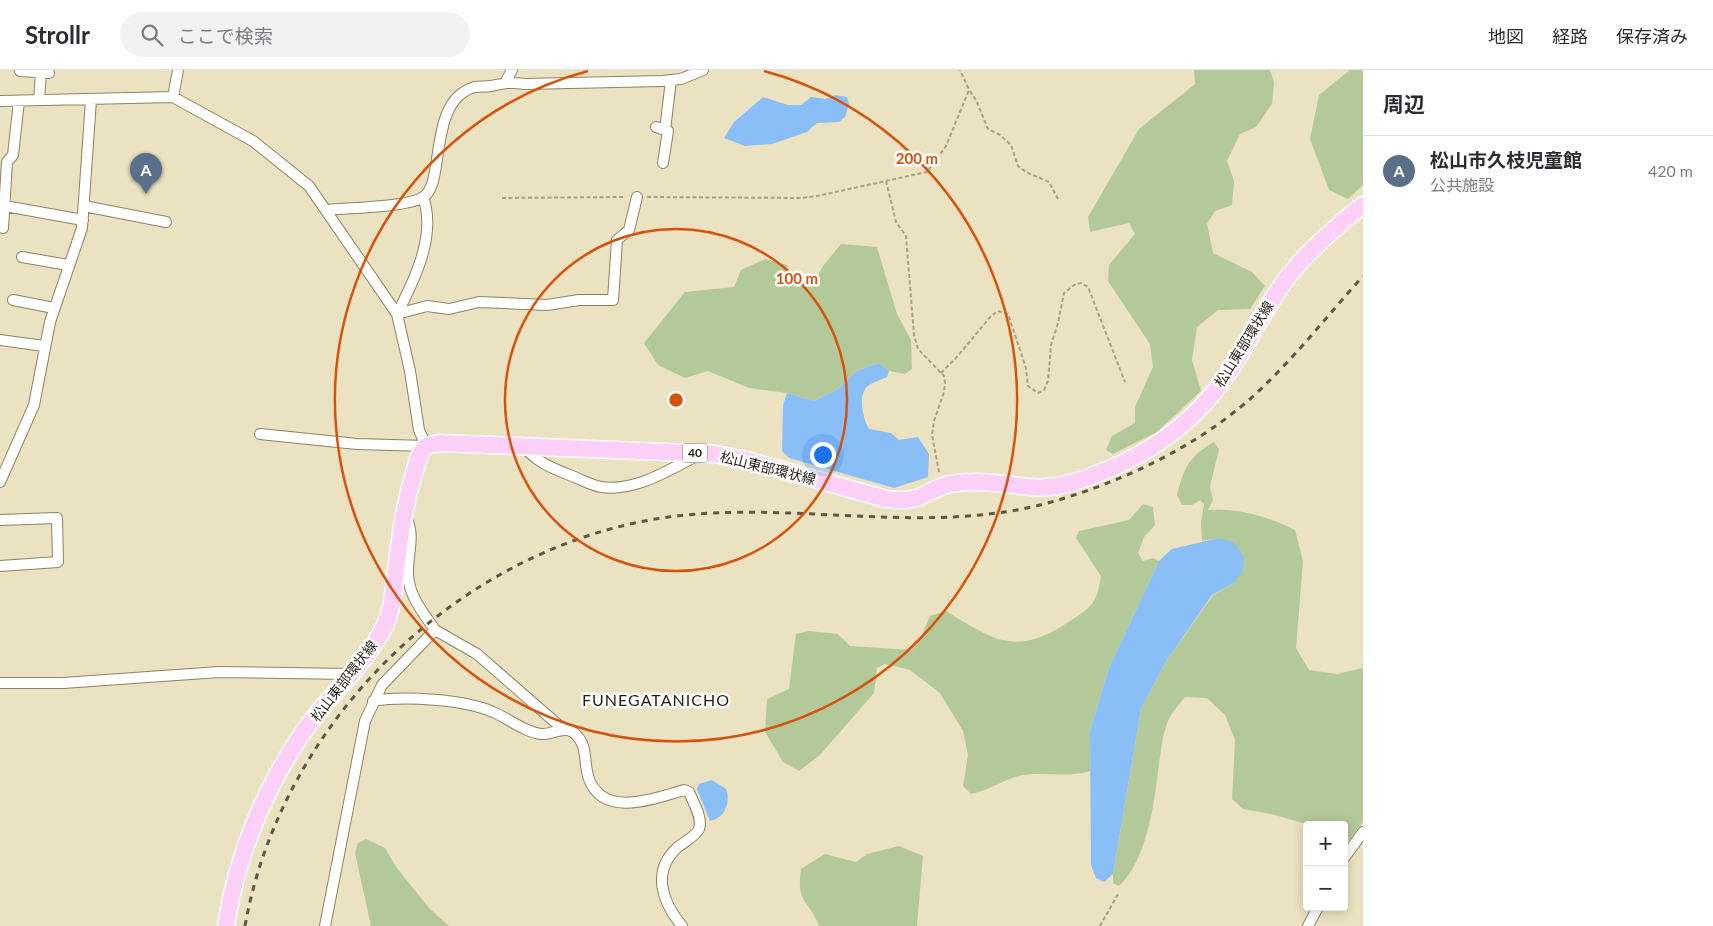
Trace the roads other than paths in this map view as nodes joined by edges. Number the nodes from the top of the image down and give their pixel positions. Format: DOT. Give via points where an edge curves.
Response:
graph roads {
  1 [pos="178,70"];
  2 [pos="512,70"];
  3 [pos="703,70"];
  4 [pos="20,71"];
  5 [pos="671,80"];
  6 [pos="506,82"];
  7 [pos="173,97"];
  8 [pos="39,100"];
  9 [pos="91,100"];
  10 [pos="0,101"];
  11 [pos="19,101"];
  12 [pos="663,163"];
  13 [pos="637,197"];
  14 [pos="423,198"];
  15 [pos="1363,205"];
  16 [pos="5,206"];
  17 [pos="84,206"];
  18 [pos="327,210"];
  19 [pos="83,220"];
  20 [pos="166,222"];
  21 [pos="4,228"];
  22 [pos="22,257"];
  23 [pos="68,265"];
  24 [pos="13,300"];
  25 [pos="54,308"];
  26 [pos="397,314"];
  27 [pos="0,340"];
  28 [pos="44,346"];
  29 [pos="260,434"];
  30 [pos="426,446"];
  31 [pos="524,447"];
  32 [pos="701,453"];
  33 [pos="0,482"];
  34 [pos="404,513"];
  35 [pos="0,520"];
  36 [pos="0,566"];
  37 [pos="435,630"];
  38 [pos="350,674"];
  39 [pos="0,683"];
  40 [pos="373,701"];
  41 [pos="563,729"];
  42 [pos="1363,832"];
  43 [pos="1348,853"];
  44 [pos="1316,911"];
  45 [pos="226,926"];
  46 [pos="325,926"];
  47 [pos="682,926"];
  48 [pos="1308,926"];
  1 -- 7 [label="street"];
  2 -- 6 [label="street"];
  3 -- 5 [label="street"];
  4 -- 8 [label="street" via="45,73"];
  5 -- 6 [label="street"];
  5 -- 12 [label="street" via="660,128 668,131"];
  6 -- 14 [label="street" via="474,87 453,103 446,114 433,181"];
  7 -- 9 [label="street"];
  7 -- 18 [label="street" via="253,141 308,186"];
  8 -- 9 [label="street"];
  8 -- 11 [label="street"];
  9 -- 17 [label="street"];
  10 -- 11 [label="street"];
  11 -- 16 [label="street" via="13,155 7,162"];
  13 -- 26 [label="street" via="629,230 617,240 613,300 579,300 547,305 479,302 449,309 427,306"];
  14 -- 18 [label="street"];
  14 -- 26 [label="street" via="427,213 423,254 419,271"];
  15 -- 32 [label="main road, 松山東部環状線 / 40" via="1331,229 1307,254 1266,308 1207,400 1165,440 1118,466 1059,486 1032,488 974,482 941,487 914,499 886,499 746,460"];
  16 -- 19 [label="street"];
  16 -- 21 [label="street"];
  17 -- 19 [label="street"];
  17 -- 20 [label="street"];
  18 -- 26 [label="street"];
  19 -- 23 [label="street"];
  22 -- 23 [label="street"];
  23 -- 25 [label="street"];
  24 -- 25 [label="street"];
  25 -- 28 [label="street"];
  26 -- 30 [label="street" via="419,430"];
  27 -- 28 [label="street"];
  28 -- 33 [label="street" via="34,405"];
  29 -- 30 [label="street" via="357,444"];
  30 -- 31 [label="main road, 松山東部環状線 / 40" via="439,443"];
  30 -- 34 [label="main road, 松山東部環状線" via="419,456"];
  31 -- 32 [label="main road, 松山東部環状線 / 40"];
  31 -- 32 [label="street" via="533,458 550,469 611,488 641,482"];
  34 -- 37 [label="street" via="412,526 410,588"];
  34 -- 38 [label="main road, 松山東部環状線" via="390,613 376,642"];
  35 -- 36 [label="street" via="57,518 58,562"];
  37 -- 40 [label="street" via="382,685"];
  37 -- 41 [label="street" via="476,654"];
  38 -- 39 [label="street" via="219,672 63,683"];
  38 -- 45 [label="main road, 松山東部環状線" via="292,749 274,780 244,853"];
  40 -- 41 [label="street" via="392,698 473,706 493,711 541,734"];
  40 -- 46 [label="street" via="365,721"];
  41 -- 47 [label="street" via="573,732 580,741 589,779 599,793 611,800 641,803 684,790 689,792 699,828 676,848 666,863 662,889 666,903"];
  42 -- 43 [label="street"];
  44 -- 48 [label="street"];
}
